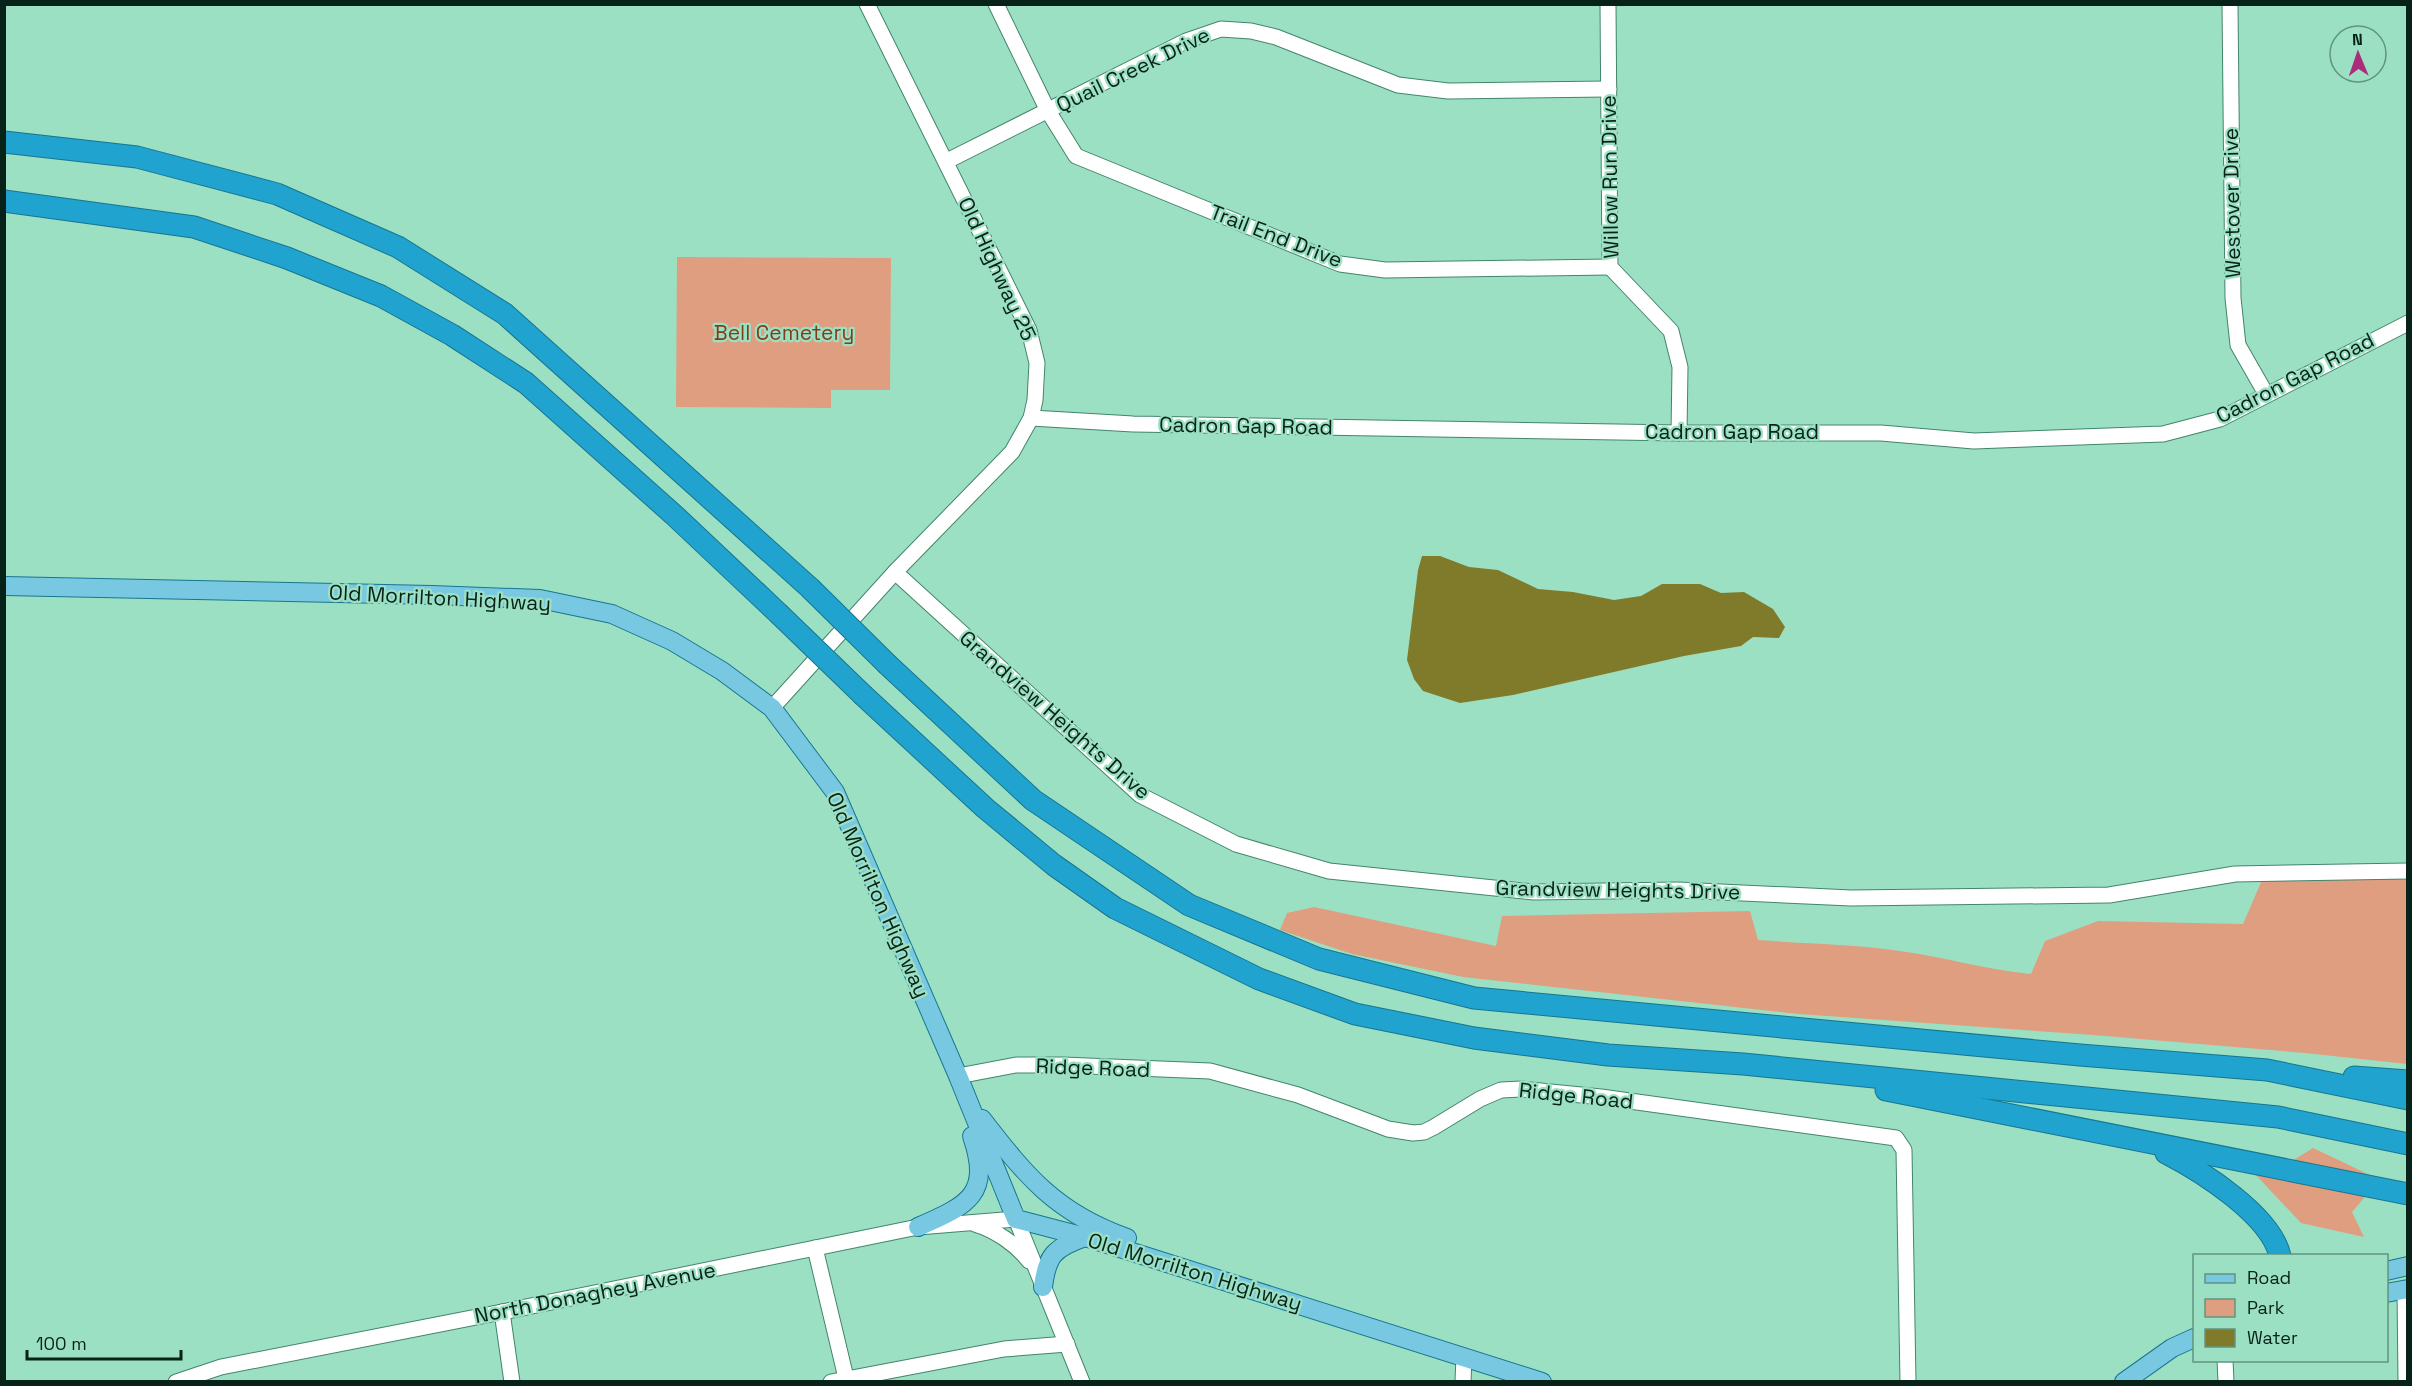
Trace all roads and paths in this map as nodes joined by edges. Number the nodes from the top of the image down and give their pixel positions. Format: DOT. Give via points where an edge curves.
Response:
graph roads {
  1 [pos="867,4"];
  2 [pos="996,4"];
  3 [pos="1608,4"];
  4 [pos="2230,4"];
  5 [pos="1609,88"];
  6 [pos="1048,111"];
  7 [pos="4,142"];
  8 [pos="947,161"];
  9 [pos="4,201"];
  10 [pos="1610,267"];
  11 [pos="2408,323"];
  12 [pos="2266,394"];
  13 [pos="1031,418"];
  14 [pos="1679,433"];
  15 [pos="895,572"];
  16 [pos="4,586"];
  17 [pos="772,708"];
  18 [pos="2408,872"];
  19 [pos="1743,1064"];
  20 [pos="2267,1070"];
  21 [pos="958,1076"];
  22 [pos="2408,1081"];
  23 [pos="2408,1099"];
  24 [pos="2144,1142"];
  25 [pos="2408,1144"];
  26 [pos="2408,1194"];
  27 [pos="1016,1219"];
  28 [pos="969,1222"];
  29 [pos="918,1227"];
  30 [pos="1085,1237"];
  31 [pos="815,1248"];
  32 [pos="2279,1254"];
  33 [pos="2408,1266"];
  34 [pos="1035,1269"];
  35 [pos="2388,1271"];
  36 [pos="1043,1287"];
  37 [pos="1248,1288"];
  38 [pos="2400,1291"];
  39 [pos="502,1312"];
  40 [pos="2193,1338"];
  41 [pos="1068,1347"];
  42 [pos="1464,1356"];
  43 [pos="2225,1362"];
  44 [pos="847,1380"];
  45 [pos="176,1382"];
  46 [pos="512,1382"];
  47 [pos="831,1382"];
  48 [pos="1082,1382"];
  49 [pos="1463,1382"];
  50 [pos="1542,1382"];
  51 [pos="1908,1382"];
  52 [pos="2124,1382"];
  53 [pos="2226,1382"];
  54 [pos="2406,1382"];
  1 -- 8 [label="street, Old Highway 25"];
  2 -- 6 [label="street, Trail End Drive"];
  3 -- 5 [label="street, Willow Run Drive"];
  4 -- 12 [label="street, Westover Drive" via="2233,297 2238,345"];
  5 -- 6 [label="street, Quail Creek Drive" via="1448,91 1398,85 1276,37 1221,29 1186,41"];
  5 -- 10 [label="street, Willow Run Drive"];
  6 -- 8 [label="street, Quail Creek Drive"];
  6 -- 10 [label="street, Trail End Drive" via="1076,156 1340,264 1385,270"];
  7 -- 20 [label="highway, bridge" via="137,157 276,194 398,247 505,314 810,588 1033,800 1189,905 1319,959 1474,998"];
  8 -- 13 [label="street, Old Highway 25" via="1029,330 1037,363"];
  9 -- 19 [label="highway, bridge" via="194,227 287,258 381,296 452,335 526,383 666,507 985,807 1054,865 1115,908 1259,979 1355,1014 1474,1038 1608,1055"];
  10 -- 14 [label="street, Willow Run Drive" via="1671,331 1680,367"];
  11 -- 12 [label="street, Cadron Gap Road"];
  12 -- 14 [label="street, Cadron Gap Road" via="2220,419 2163,434 1974,441 1881,433"];
  13 -- 14 [label="street, Cadron Gap Road" via="1144,424"];
  13 -- 15 [label="street, Old Highway 25" via="1012,452"];
  15 -- 17 [label="street, Old Highway 25"];
  15 -- 18 [label="street, Grandview Heights Drive" via="1140,795 1236,844 1329,872 1534,892 1678,890 1863,898 2109,895 2235,874"];
  16 -- 17 [label="main road, Old Morrilton Highway" via="540,599 612,614 672,641"];
  17 -- 21 [label="main road, Old Morrilton Highway" via="835,792"];
  19 -- 24 [label="highway"];
  19 -- 25 [label="highway" via="2278,1117"];
  20 -- 22 [label="highway"];
  20 -- 23 [label="highway"];
  21 -- 27 [label="main road, Old Morrilton Highway"];
  21 -- 29 [label="main road" via="977,1152 977,1185 957,1210"];
  21 -- 37 [label="main road" via="982,1119 1023,1172 1066,1209 1105,1230"];
  21 -- 51 [label="street, Ridge Road" via="1016,1065 1210,1071 1298,1095 1388,1129 1413,1133 1424,1132 1501,1090 1522,1089 1896,1138 1904,1150"];
  24 -- 26 [label="highway"];
  24 -- 32 [label="highway" via="2193,1167 2238,1200 2264,1225"];
  27 -- 28 [label="street, North Donaghey Avenue"];
  27 -- 30 [label="main road, Old Morrilton Highway"];
  27 -- 34 [label="street"];
  28 -- 29 [label="street, North Donaghey Avenue"];
  28 -- 34 [label="street" via="987,1227 1005,1239"];
  29 -- 31 [label="street, North Donaghey Avenue"];
  30 -- 36 [label="main road" via="1055,1250 1046,1266"];
  30 -- 37 [label="main road, Old Morrilton Highway"];
  31 -- 39 [label="street, North Donaghey Avenue"];
  31 -- 44 [label="street"];
  33 -- 35 [label="main road"];
  34 -- 36 [label="street"];
  36 -- 41 [label="street"];
  37 -- 42 [label="main road, Old Morrilton Highway"];
  38 -- 54 [label="street"];
  39 -- 45 [label="street, North Donaghey Avenue" via="221,1367"];
  39 -- 46 [label="street"];
  40 -- 52 [label="main road" via="2172,1348"];
  41 -- 44 [label="street" via="1004,1349"];
  41 -- 48 [label="street"];
  42 -- 49 [label="street"];
  42 -- 50 [label="main road, Old Morrilton Highway"];
  43 -- 53 [label="street"];
  44 -- 47 [label="street"];
}
